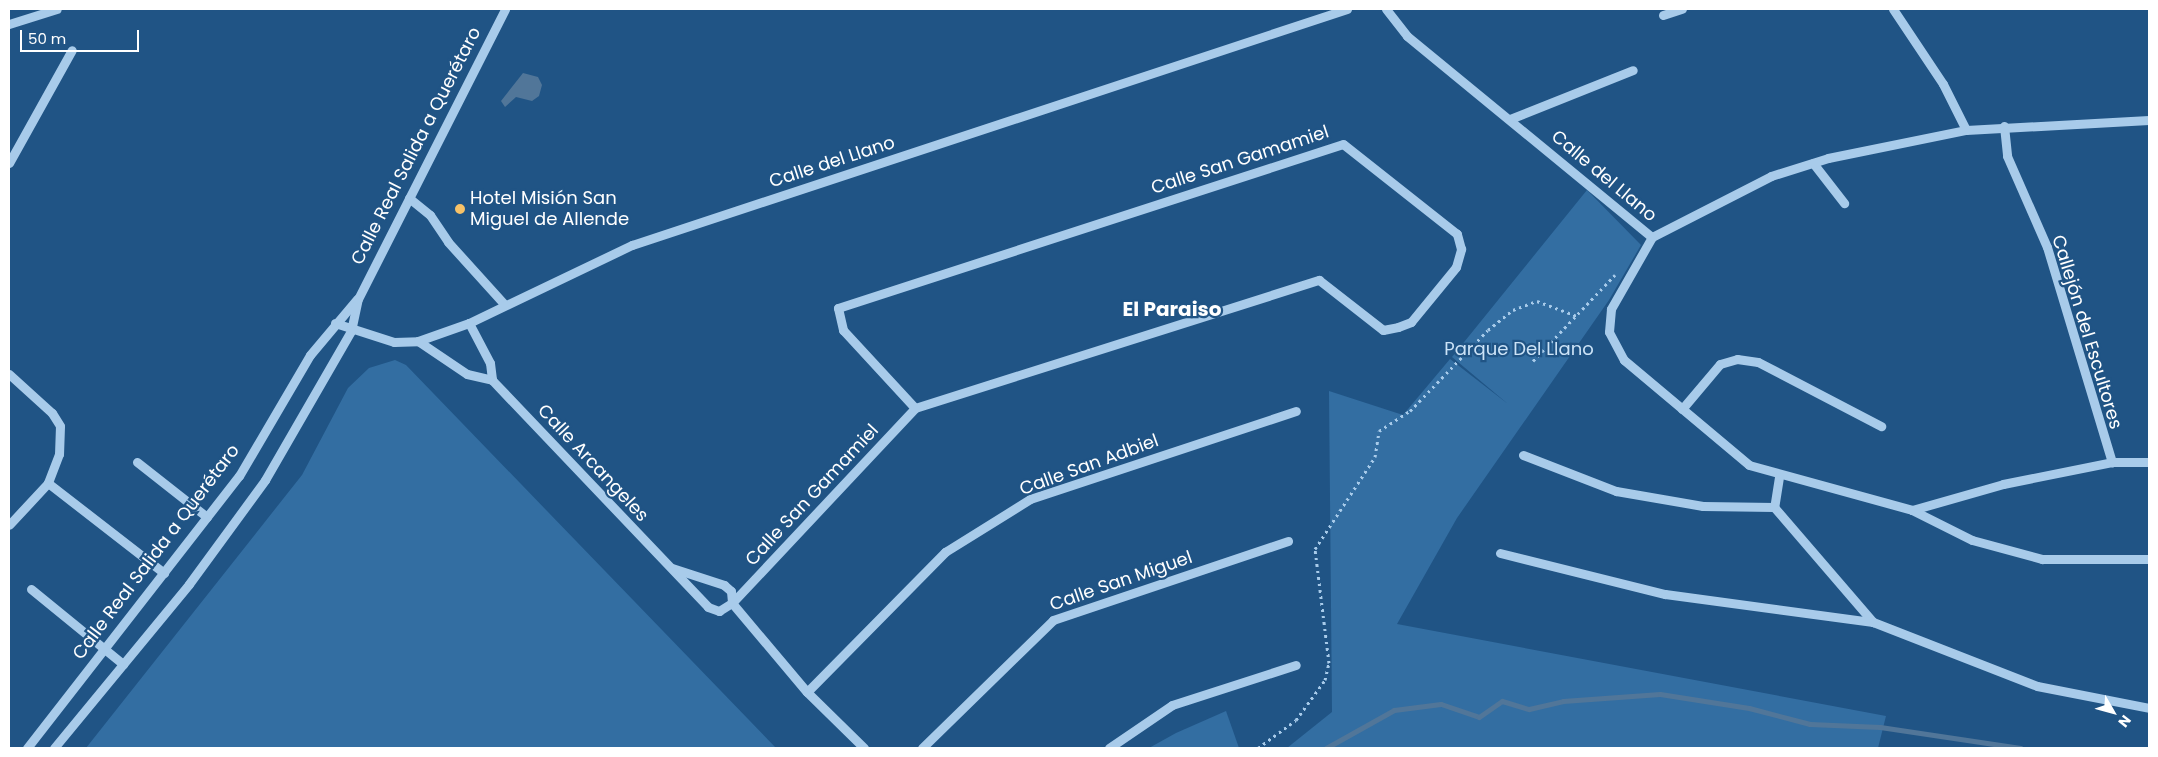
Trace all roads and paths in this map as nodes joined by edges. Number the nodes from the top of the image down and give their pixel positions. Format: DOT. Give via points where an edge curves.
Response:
graph roads {
  1 [pos="57,9"];
  2 [pos="505,9"];
  3 [pos="1347,9"];
  4 [pos="1386,9"];
  5 [pos="1682,9"];
  6 [pos="1893,9"];
  7 [pos="1663,15"];
  8 [pos="9,24"];
  9 [pos="72,50"];
  10 [pos="1632,70"];
  11 [pos="1510,119"];
  12 [pos="2149,120"];
  13 [pos="2004,126"];
  14 [pos="1966,130"];
  15 [pos="9,163"];
  16 [pos="1813,163"];
  17 [pos="409,198"];
  18 [pos="1844,204"];
  19 [pos="1652,237"];
  20 [pos="1620,269"];
  21 [pos="358,299"];
  22 [pos="505,305"];
  23 [pos="1576,316"];
  24 [pos="335,323"];
  25 [pos="469,323"];
  26 [pos="351,332"];
  27 [pos="418,341"];
  28 [pos="1533,361"];
  29 [pos="9,374"];
  30 [pos="492,380"];
  31 [pos="915,408"];
  32 [pos="1682,409"];
  33 [pos="1296,411"];
  34 [pos="1881,426"];
  35 [pos="1523,455"];
  36 [pos="137,462"];
  37 [pos="2112,462"];
  38 [pos="2149,462"];
  39 [pos="1779,477"];
  40 [pos="48,483"];
  41 [pos="1774,507"];
  42 [pos="1912,510"];
  43 [pos="207,517"];
  44 [pos="9,525"];
  45 [pos="1288,541"];
  46 [pos="1500,553"];
  47 [pos="2145,559"];
  48 [pos="670,567"];
  49 [pos="2149,567"];
  50 [pos="164,573"];
  51 [pos="32,589"];
  52 [pos="732,603"];
  53 [pos="1873,622"];
  54 [pos="106,647"];
  55 [pos="123,664"];
  56 [pos="1296,665"];
  57 [pos="807,692"];
  58 [pos="2149,708"];
  59 [pos="27,748"];
  60 [pos="54,748"];
  61 [pos="864,748"];
  62 [pos="922,748"];
  63 [pos="1108,748"];
  64 [pos="1258,748"];
  1 -- 8 [label="street"];
  2 -- 17 [label="street, Calle Real Salida a Querétaro"];
  3 -- 22 [label="street, Calle del Llano" via="632,245"];
  4 -- 11 [label="street, Calle del Llano" via="1407,36"];
  5 -- 7 [label="street"];
  6 -- 14 [label="street" via="1943,84"];
  9 -- 15 [label="street"];
  10 -- 11 [label="street"];
  11 -- 19 [label="street, Calle del Llano"];
  12 -- 13 [label="street"];
  13 -- 14 [label="street"];
  13 -- 37 [label="street, Callejón del Escultores" via="2007,156 2047,248"];
  14 -- 16 [label="street"];
  16 -- 18 [label="street"];
  16 -- 19 [label="street" via="1771,176"];
  17 -- 21 [label="street, Calle Real Salida a Querétaro"];
  17 -- 22 [label="street" via="430,215 448,242"];
  19 -- 32 [label="street, Calle del Llano" via="1611,309 1609,332 1624,360"];
  20 -- 23 [label="path"];
  21 -- 24 [label="street, Calle Real Salida a Querétaro"];
  21 -- 26 [label="street, Calle Real Salida a Querétaro"];
  22 -- 25 [label="street, Calle del Llano"];
  23 -- 28 [label="path"];
  23 -- 64 [label="path" via="1537,301 1514,310 1488,330 1410,411 1379,431 1375,456 1315,549 1329,663 1325,680 1296,720"];
  24 -- 26 [label="street, Calle del Llano"];
  24 -- 43 [label="street, Calle Real Salida a Querétaro" via="310,355 239,476"];
  25 -- 27 [label="street, Calle del Llano"];
  25 -- 30 [label="street" via="490,363"];
  26 -- 27 [label="street, Calle del Llano" via="394,342"];
  26 -- 55 [label="street, Calle Real Salida a Querétaro" via="266,480"];
  27 -- 30 [label="street" via="467,374"];
  29 -- 40 [label="street" via="52,413 60,426 59,454"];
  30 -- 48 [label="street, Calle Arcangeles"];
  31 -- 31 [label="street, Calle San Gamamiel" via="1320,280 1383,330 1398,327 1411,322 1456,267 1461,249 1457,234 1343,144 838,308 843,330"];
  31 -- 52 [label="street, Calle San Gamamiel"];
  32 -- 34 [label="street" via="1720,364 1737,359 1758,362"];
  32 -- 39 [label="street, Calle del Llano" via="1749,465"];
  33 -- 57 [label="street, Calle San Adbiel" via="1030,499 945,552"];
  35 -- 41 [label="street" via="1616,491 1703,506"];
  36 -- 43 [label="street"];
  37 -- 38 [label="street"];
  37 -- 42 [label="street" via="2003,484"];
  39 -- 41 [label="street"];
  39 -- 42 [label="street, Calle del Llano"];
  40 -- 44 [label="street"];
  40 -- 50 [label="street"];
  41 -- 53 [label="street"];
  42 -- 47 [label="street, Calle del Llano" via="1972,540 2042,559"];
  43 -- 50 [label="street, Calle Real Salida a Querétaro"];
  45 -- 62 [label="street, Calle San Miguel" via="1053,620"];
  46 -- 53 [label="street" via="1665,594"];
  47 -- 49 [label="street"];
  48 -- 52 [label="street, Calle Arcangeles" via="724,585 731,591"];
  48 -- 52 [label="street, Calle Arcangeles" via="708,607 719,611"];
  50 -- 54 [label="street, Calle Real Salida a Querétaro"];
  51 -- 54 [label="street"];
  52 -- 57 [label="street, Calle Arcangeles"];
  53 -- 58 [label="street" via="2037,686"];
  54 -- 55 [label="street"];
  54 -- 59 [label="street, Calle Real Salida a Querétaro"];
  55 -- 60 [label="street, Calle Real Salida a Querétaro"];
  56 -- 63 [label="street" via="1172,705"];
  57 -- 61 [label="street, Calle Arcangeles"];
}
